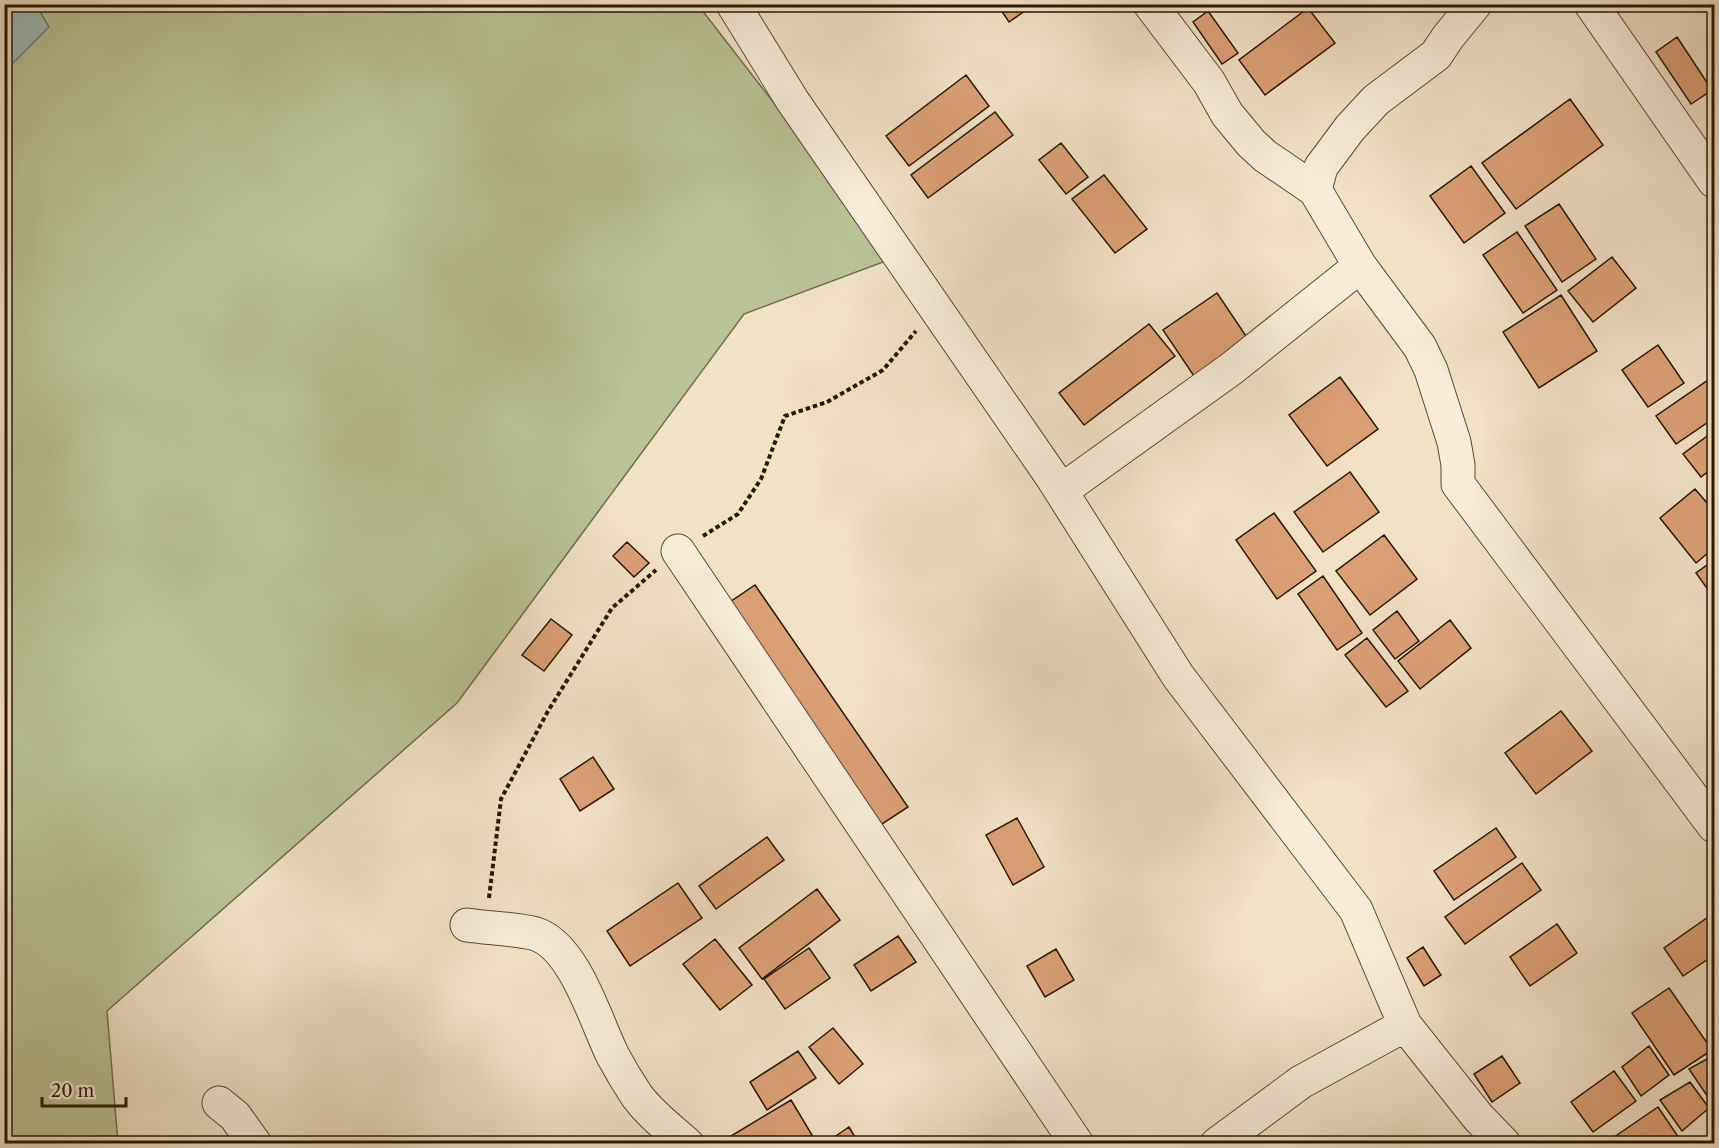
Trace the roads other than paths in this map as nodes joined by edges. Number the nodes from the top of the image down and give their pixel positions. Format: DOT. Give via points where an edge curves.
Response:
graph roads {
  1 [pos="733,4"];
  2 [pos="1150,4"];
  3 [pos="1475,4"];
  4 [pos="1591,4"];
  5 [pos="1714,181"];
  6 [pos="1316,190"];
  7 [pos="1360,266"];
  8 [pos="1061,491"];
  9 [pos="678,551"];
  10 [pos="1714,826"];
  11 [pos="467,925"];
  12 [pos="1405,1025"];
  13 [pos="219,1103"];
  14 [pos="255,1143"];
  15 [pos="687,1143"];
  16 [pos="1077,1143"];
  17 [pos="1218,1143"];
  18 [pos="1504,1143"];
  1 -- 8 [label="street" via="792,100"];
  2 -- 6 [label="street" via="1251,143"];
  3 -- 6 [label="street" via="1436,56 1376,100 1350,128 1321,167"];
  4 -- 5 [label="street"];
  6 -- 7 [label="street"];
  7 -- 8 [label="street" via="1232,369"];
  7 -- 10 [label="street" via="1420,347 1454,442 1458,484"];
  8 -- 12 [label="street" via="1178,676 1356,910"];
  9 -- 16 [label="street"];
  11 -- 15 [label="street" via="536,934 567,959 614,1058 638,1096 661,1123"];
  12 -- 17 [label="street" via="1301,1082"];
  12 -- 18 [label="street" via="1478,1117"];
  13 -- 14 [label="street" via="235,1116"];
}
